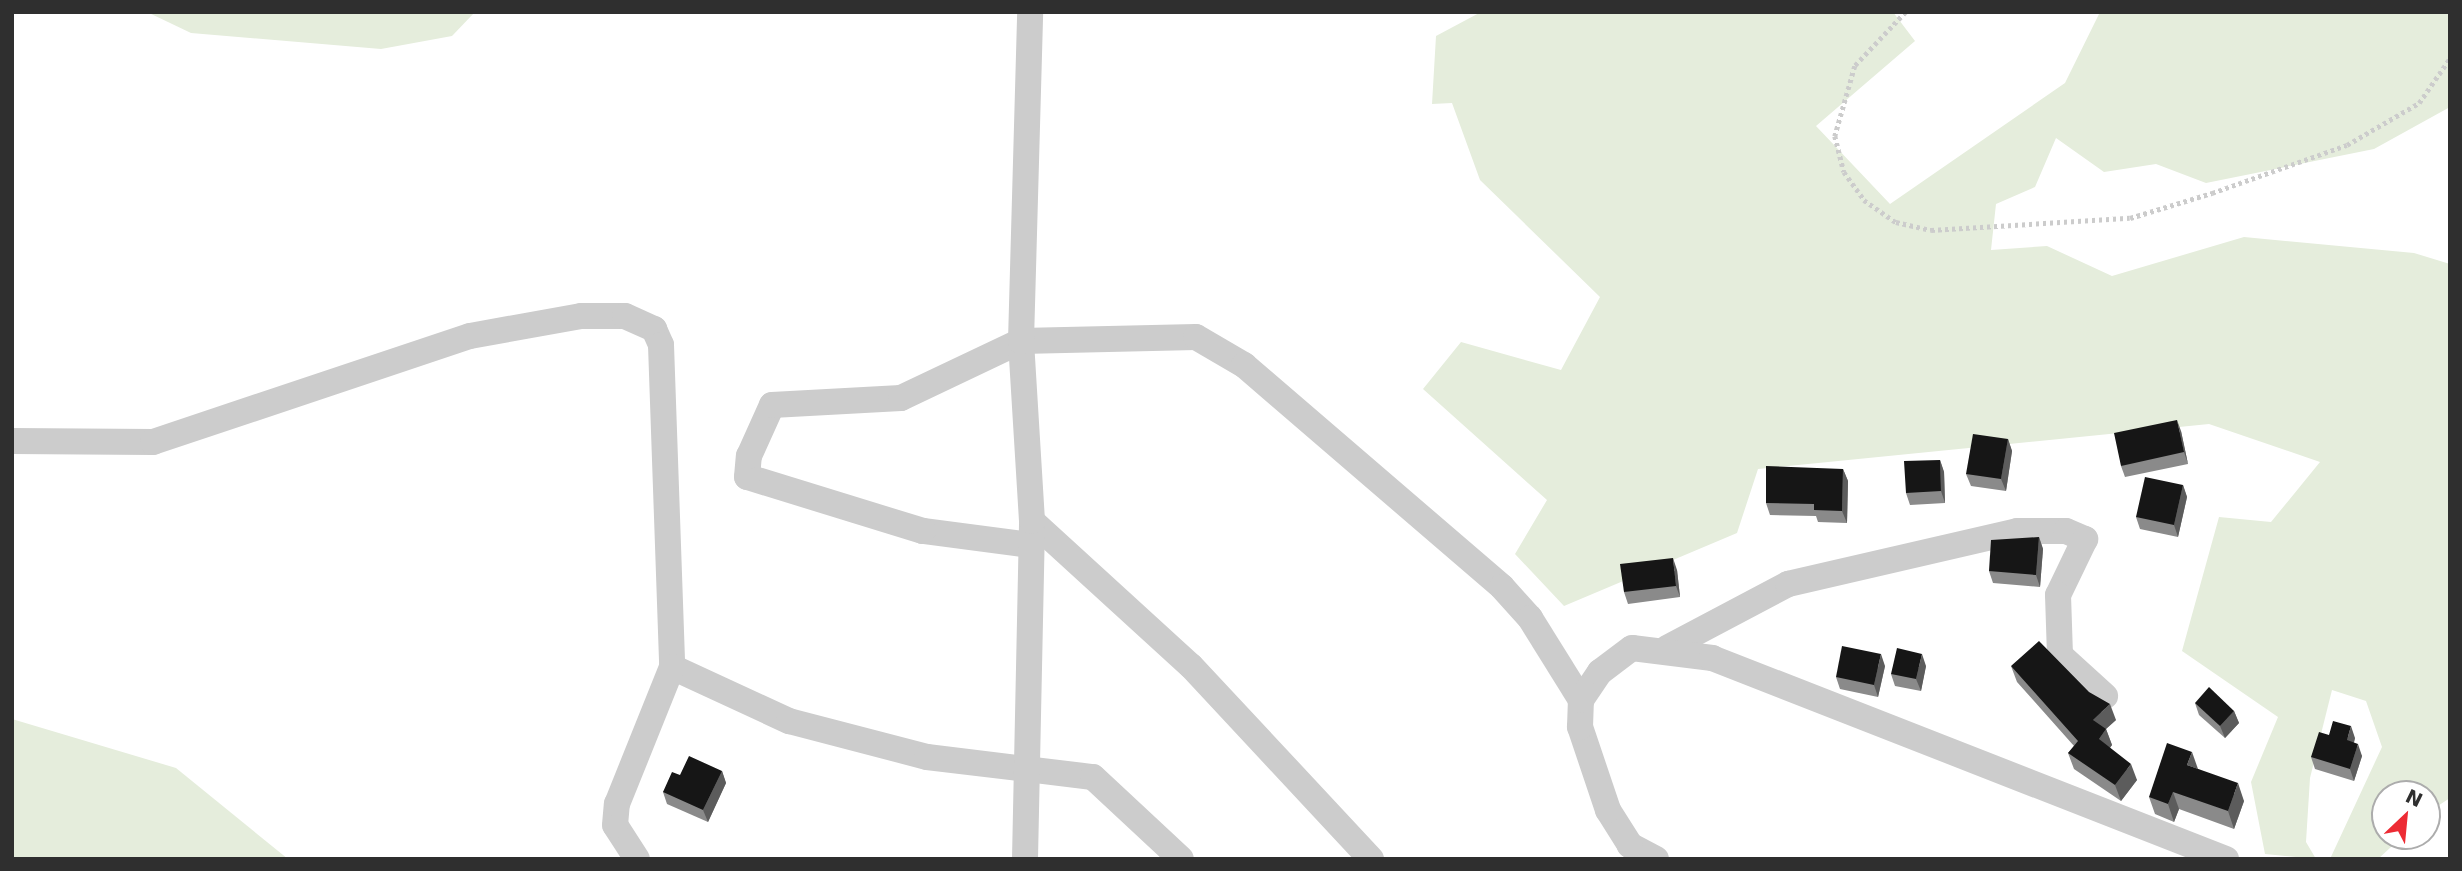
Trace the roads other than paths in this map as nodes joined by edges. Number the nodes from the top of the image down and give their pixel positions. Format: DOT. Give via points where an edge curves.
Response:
graph roads {
  1 [pos="1030,12"];
  2 [pos="1021,341"];
  3 [pos="12,441"];
  4 [pos="1032,533"];
  5 [pos="1667,648"];
  6 [pos="672,667"];
  7 [pos="2105,696"];
  8 [pos="1581,699"];
  9 [pos="1030,770"];
  10 [pos="637,859"];
  11 [pos="1025,859"];
  12 [pos="1181,859"];
  13 [pos="1371,859"];
  14 [pos="1656,859"];
  15 [pos="2227,859"];
  1 -- 2 [label="street"];
  2 -- 4 [label="street"];
  2 -- 4 [label="street" via="901,398 772,405 749,456 747,477 923,531"];
  2 -- 8 [label="street" via="1196,337 1244,365 1502,587 1530,618"];
  3 -- 6 [label="street" via="153,442 470,336 581,316 625,316 653,329 661,345"];
  4 -- 9 [label="street"];
  4 -- 13 [label="street" via="1191,666"];
  5 -- 7 [label="street" via="1788,584 2017,531 2066,531 2085,539 2058,595 2060,655"];
  5 -- 8 [label="street" via="1632,648 1600,672"];
  5 -- 15 [label="street" via="1712,658 2042,782"];
  6 -- 9 [label="street" via="789,721 927,757"];
  6 -- 10 [label="street" via="617,804 615,825"];
  8 -- 14 [label="street" via="1580,727 1608,810 1630,845"];
  9 -- 11 [label="street"];
  9 -- 12 [label="street" via="1103,781"];
}
